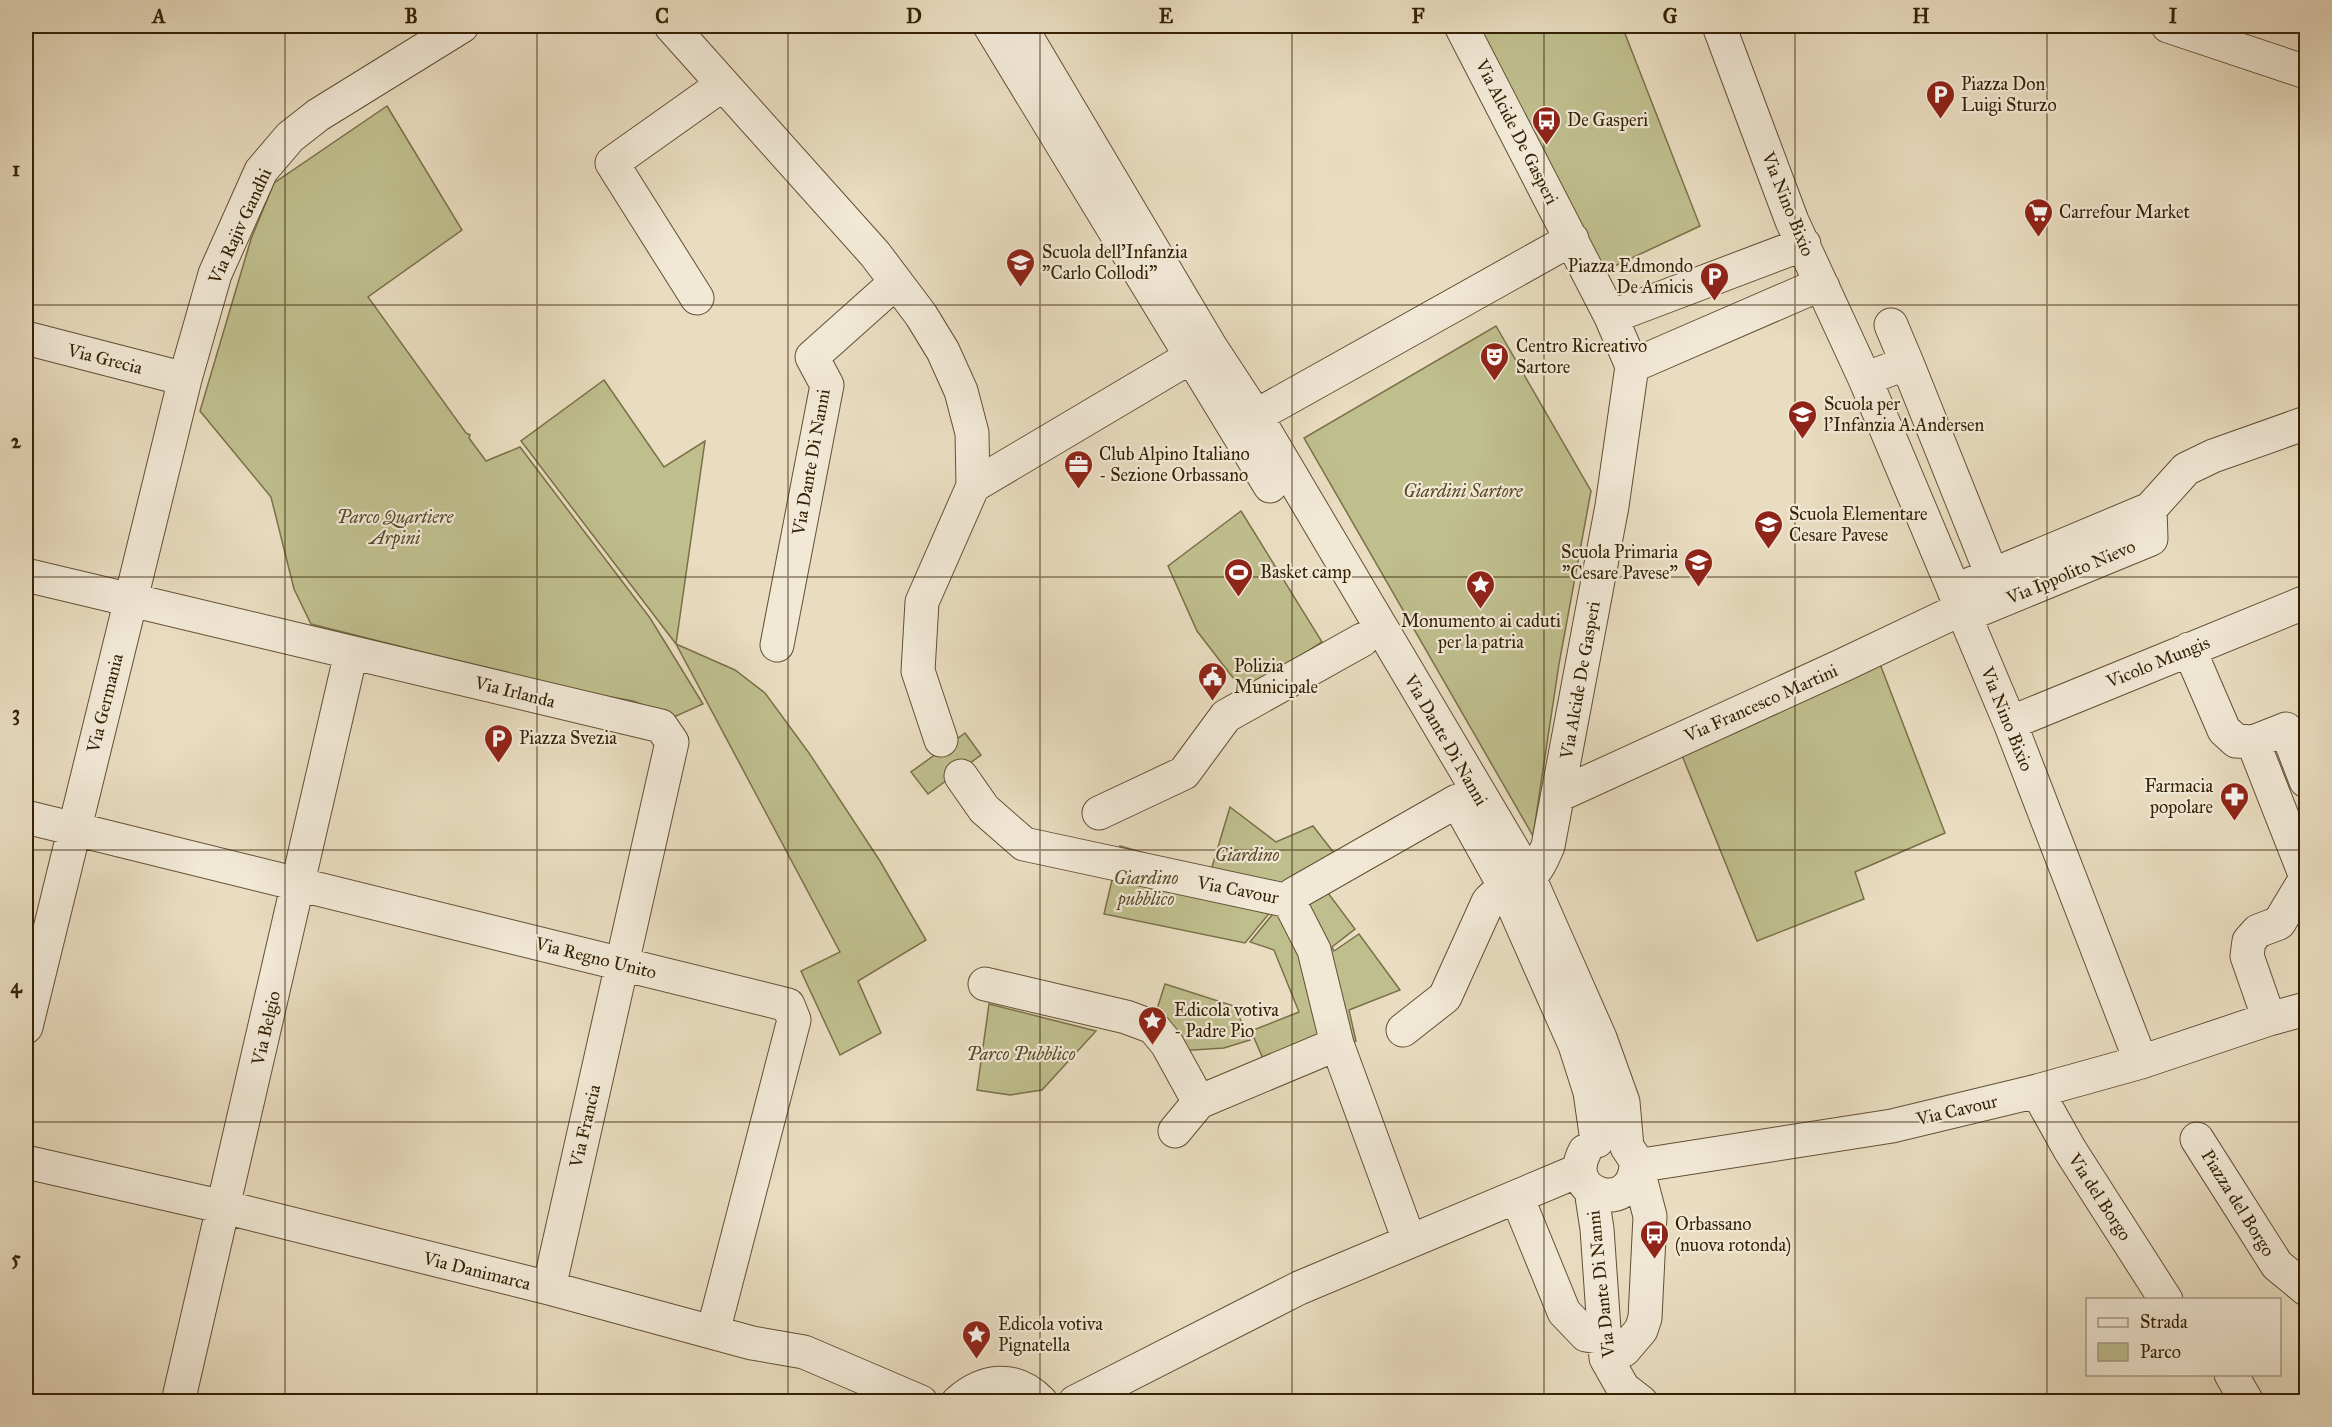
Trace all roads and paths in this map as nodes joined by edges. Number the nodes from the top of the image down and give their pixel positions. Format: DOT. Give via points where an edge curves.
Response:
graph roads {
  1 [pos="462,26"];
  2 [pos="670,26"];
  3 [pos="990,26"];
  4 [pos="1020,26"];
  5 [pos="1461,26"];
  6 [pos="1719,26"];
  7 [pos="2168,26"];
  8 [pos="2307,72"];
  9 [pos="722,86"];
  10 [pos="1572,239"];
  11 [pos="1804,244"];
  12 [pos="896,282"];
  13 [pos="1823,287"];
  14 [pos="698,298"];
  15 [pos="1611,317"];
  16 [pos="1891,325"];
  17 [pos="26,338"];
  18 [pos="1200,351"];
  19 [pos="1907,363"];
  20 [pos="1632,366"];
  21 [pos="185,379"];
  22 [pos="1865,379"];
  23 [pos="1246,422"];
  24 [pos="2307,423"];
  25 [pos="973,486"];
  26 [pos="2150,509"];
  27 [pos="26,575"];
  28 [pos="1992,575"];
  29 [pos="130,601"];
  30 [pos="2307,602"];
  31 [pos="1960,605"];
  32 [pos="1362,640"];
  33 [pos="777,645"];
  34 [pos="2189,649"];
  35 [pos="351,653"];
  36 [pos="2011,726"];
  37 [pos="941,740"];
  38 [pos="2253,742"];
  39 [pos="961,776"];
  40 [pos="2307,781"];
  41 [pos="1559,795"];
  42 [pos="1457,801"];
  43 [pos="1099,813"];
  44 [pos="26,817"];
  45 [pos="74,830"];
  46 [pos="2307,877"];
  47 [pos="1517,883"];
  48 [pos="300,884"];
  49 [pos="1294,894"];
  50 [pos="622,964"];
  51 [pos="985,984"];
  52 [pos="2307,1009"];
  53 [pos="2269,1019"];
  54 [pos="26,1027"];
  55 [pos="1403,1030"];
  56 [pos="1337,1044"];
  57 [pos="2141,1062"];
  58 [pos="2037,1091"];
  59 [pos="1199,1102"];
  60 [pos="1175,1131"];
  61 [pos="2197,1139"];
  62 [pos="1620,1151"];
  63 [pos="26,1162"];
  64 [pos="1594,1185"];
  65 [pos="1517,1197"];
  66 [pos="224,1207"];
  67 [pos="1409,1240"];
  68 [pos="549,1288"];
  69 [pos="2307,1289"];
  70 [pos="2165,1298"];
  71 [pos="713,1332"];
  72 [pos="1615,1344"];
  73 [pos="2232,1376"];
  74 [pos="178,1401"];
  75 [pos="921,1401"];
  76 [pos="958,1401"];
  77 [pos="1041,1401"];
  78 [pos="1075,1401"];
  79 [pos="1643,1401"];
  80 [pos="2247,1401"];
  1 -- 21 [label="street, Via Rajiv Gandhi" via="318,115 290,137 261,171 215,274"];
  2 -- 9 [label="street"];
  3 -- 18 [label="street, Via Dante Di Nanni"];
  4 -- 18 [label="street, Via Dante Di Nanni"];
  5 -- 10 [label="street, Via Alcide De Gasperi"];
  6 -- 11 [label="street, Via Nino Bixio"];
  7 -- 8 [label="street"];
  9 -- 12 [label="street"];
  9 -- 14 [label="street" via="612,163"];
  10 -- 15 [label="street, Via Alcide De Gasperi"];
  10 -- 23 [label="street"];
  11 -- 13 [label="street, Via Nino Bixio"];
  11 -- 15 [label="street"];
  12 -- 25 [label="street" via="943,351 961,390 972,433"];
  12 -- 33 [label="street, Via Dante Di Nanni" via="812,357 828,384"];
  13 -- 20 [label="street" via="1805,291"];
  13 -- 22 [label="street, Via Nino Bixio"];
  15 -- 20 [label="street, Via Alcide De Gasperi"];
  16 -- 19 [label="street"];
  17 -- 21 [label="street, Via Grecia"];
  18 -- 23 [label="street, Via Dante Di Nanni"];
  18 -- 25 [label="street"];
  19 -- 22 [label="street"];
  19 -- 28 [label="street"];
  20 -- 41 [label="street, Via Alcide De Gasperi" via="1612,506"];
  21 -- 29 [label="street, Via Germania"];
  22 -- 31 [label="street, Via Nino Bixio"];
  23 -- 32 [label="street, Via Dante Di Nanni"];
  23 -- 47 [label="street, Via Dante Di Nanni"];
  24 -- 26 [label="street, Via Ippolito Nievo" via="2186,469"];
  25 -- 37 [label="street" via="922,602 918,670"];
  26 -- 28 [label="street, Via Ippolito Nievo"];
  26 -- 31 [label="street, Via Ippolito Nievo" via="2151,539"];
  27 -- 29 [label="street, Via Irlanda"];
  28 -- 31 [label="street, Via Ippolito Nievo"];
  29 -- 35 [label="street, Via Irlanda"];
  29 -- 45 [label="street, Via Germania"];
  30 -- 34 [label="street, Vicolo Mungis"];
  31 -- 36 [label="street, Via Nino Bixio"];
  31 -- 41 [label="street, Via Francesco Martini" via="1841,666"];
  32 -- 42 [label="street, Via Dante Di Nanni"];
  32 -- 43 [label="street" via="1226,716 1184,773"];
  34 -- 36 [label="street, Vicolo Mungis"];
  34 -- 38 [label="street" via="2224,730 2236,741"];
  35 -- 48 [label="street, Via Belgio"];
  35 -- 50 [label="street, Via Irlanda" via="661,726 672,742"];
  36 -- 57 [label="street, Via Nino Bixio"];
  38 -- 40 [label="street" via="2286,729"];
  38 -- 46 [label="street"];
  39 -- 56 [label="street, Via Cavour" via="984,809 1024,844 1289,901 1314,950"];
  41 -- 47 [label="street, Via Alcide De Gasperi" via="1541,862"];
  42 -- 47 [label="street, Via Dante Di Nanni"];
  42 -- 49 [label="street, Via Dante Di Nanni"];
  44 -- 45 [label="street, Via Regno Unito"];
  45 -- 48 [label="street, Via Regno Unito"];
  45 -- 54 [label="street, Via Germania"];
  46 -- 53 [label="street" via="2279,923 2258,931 2248,941 2247,956"];
  47 -- 55 [label="street" via="1495,893 1488,902 1445,997"];
  47 -- 62 [label="street, Via Dante Di Nanni" via="1554,930 1604,1048 1623,1102"];
  48 -- 50 [label="street, Via Regno Unito"];
  48 -- 66 [label="street, Via Belgio"];
  50 -- 68 [label="street, Via Francia"];
  50 -- 71 [label="street, Via Regno Unito" via="788,1005 794,1020"];
  51 -- 59 [label="street" via="1153,1027 1167,1044"];
  52 -- 53 [label="street, Via Cavour"];
  53 -- 57 [label="street, Via Cavour"];
  56 -- 59 [label="street"];
  56 -- 67 [label="street, Via Cavour"];
  57 -- 58 [label="street, Via Cavour"];
  58 -- 62 [label="street, Via Cavour" via="1892,1126"];
  58 -- 70 [label="street, Via del Borgo" via="2075,1159"];
  59 -- 60 [label="street"];
  61 -- 69 [label="street, Piazza del Borgo" via="2277,1265"];
  62 -- 64 [label="street" via="1584,1153"];
  62 -- 64 [label="street, Via Dante Di Nanni" via="1635,1173 1629,1186 1617,1194"];
  62 -- 72 [label="street, Via Dante Di Nanni" via="1650,1216 1645,1318 1641,1330"];
  63 -- 66 [label="street, Via Danimarca"];
  64 -- 65 [label="street"];
  64 -- 72 [label="street, Via Dante Di Nanni"];
  65 -- 67 [label="street"];
  65 -- 72 [label="street" via="1564,1312 1586,1335"];
  66 -- 68 [label="street, Via Danimarca"];
  66 -- 74 [label="street, Via Belgio"];
  67 -- 78 [label="street" via="1299,1288"];
  68 -- 71 [label="street, Via Danimarca"];
  71 -- 75 [label="street, Via Danimarca" via="804,1352"];
  72 -- 79 [label="street, Via Dante Di Nanni" via="1606,1358 1623,1388"];
  73 -- 80 [label="street"];
  76 -- 77 [label="street" via="989,1383 1007,1383"];
}
